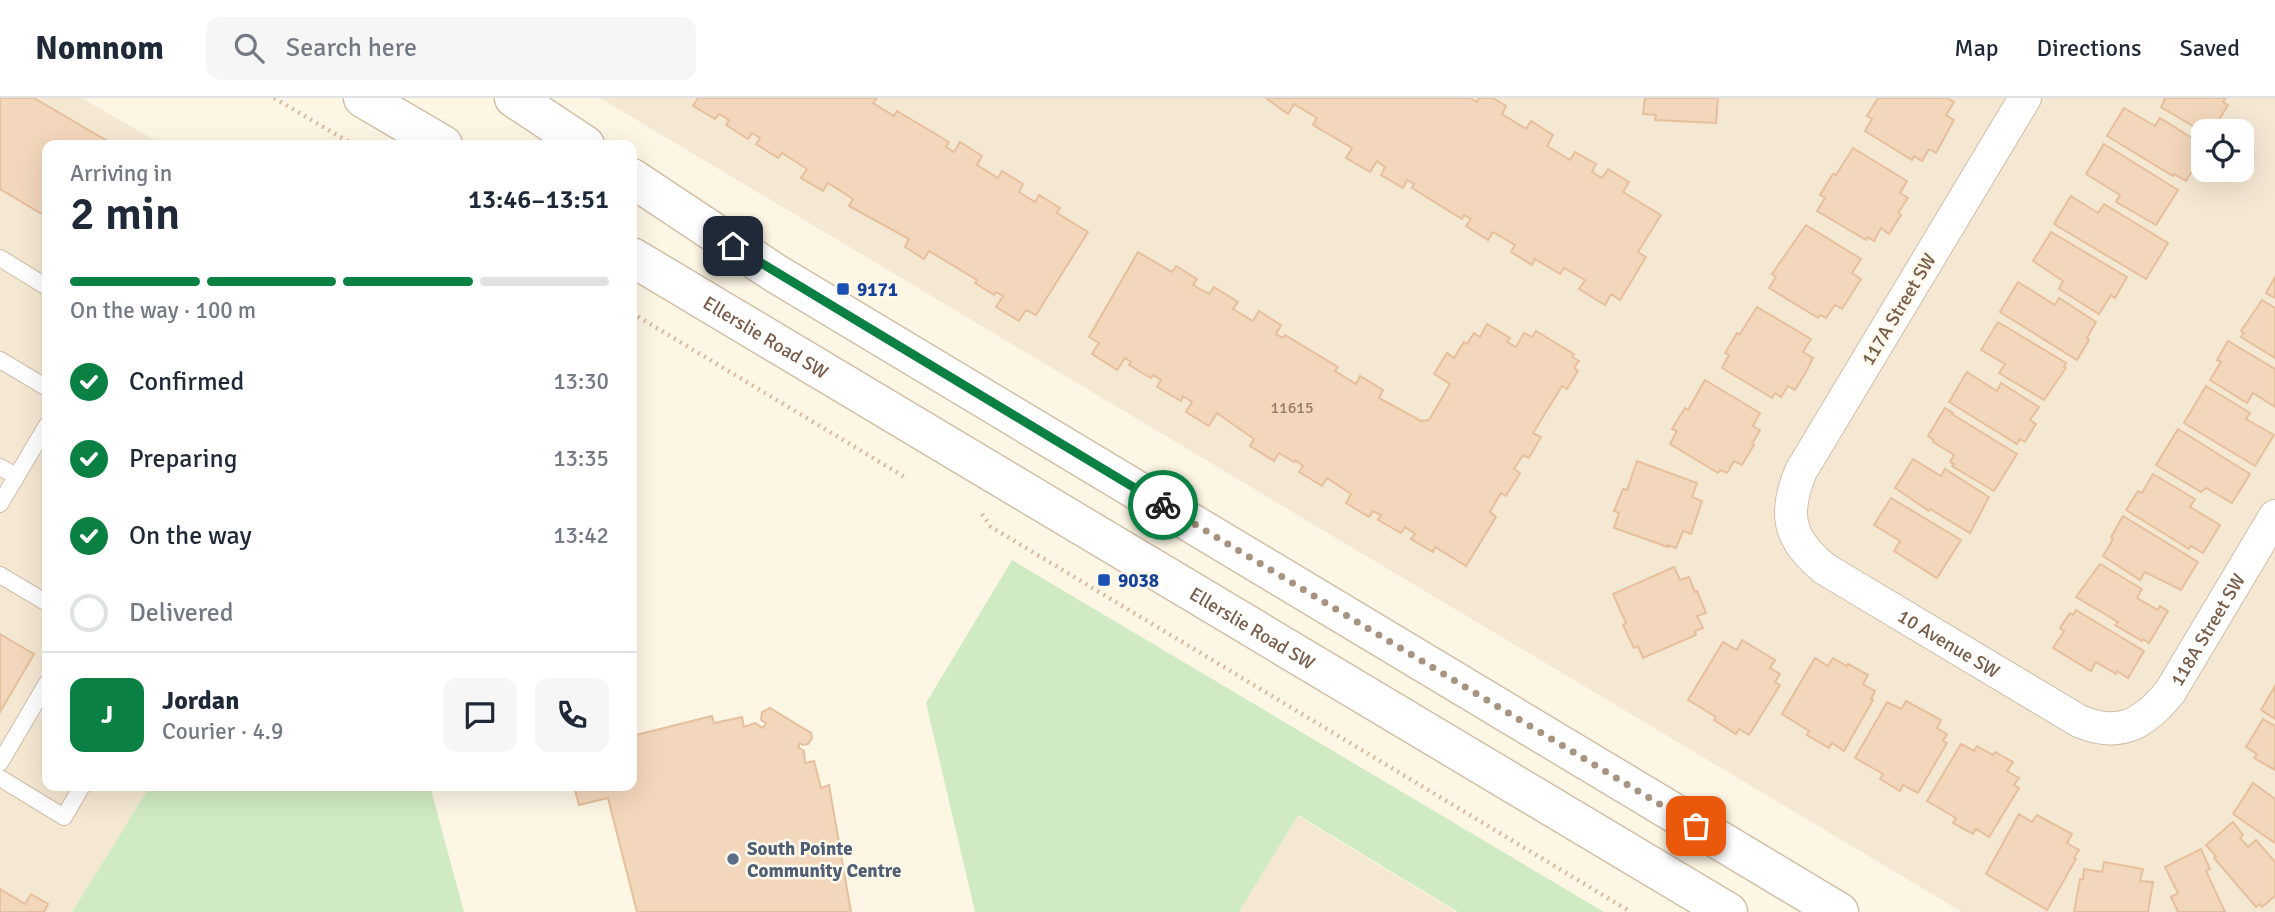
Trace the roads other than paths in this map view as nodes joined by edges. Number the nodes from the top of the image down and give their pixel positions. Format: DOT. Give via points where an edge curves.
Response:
graph roads {
  1 [pos="363,98"];
  2 [pos="514,98"];
  3 [pos="2025,98"];
  4 [pos="434,140"];
  5 [pos="577,140"];
  6 [pos="637,181"];
  7 [pos="0,258"];
  8 [pos="637,260"];
  9 [pos="42,284"];
  10 [pos="0,360"];
  11 [pos="42,385"];
  12 [pos="42,433"];
  13 [pos="0,467"];
  14 [pos="16,477"];
  15 [pos="0,504"];
  16 [pos="2275,516"];
  17 [pos="1791,527"];
  18 [pos="0,575"];
  19 [pos="42,600"];
  20 [pos="42,692"];
  21 [pos="2126,727"];
  22 [pos="0,763"];
  23 [pos="0,778"];
  24 [pos="79,791"];
  25 [pos="1728,912"];
  26 [pos="1839,912"];
  1 -- 4 [label="main road"];
  2 -- 5 [label="main road"];
  3 -- 17 [label="street, 117A Street SW" via="1801,471 1790,508"];
  6 -- 26 [label="main road" via="775,273"];
  7 -- 9 [label="lane"];
  8 -- 25 [label="main road, Ellerslie Road SW"];
  10 -- 11 [label="lane"];
  12 -- 14 [label="lane"];
  13 -- 14 [label="lane"];
  14 -- 15 [label="lane"];
  16 -- 21 [label="street, 118A Street SW" via="2170,692 2142,720"];
  17 -- 21 [label="street, 10 Avenue SW" via="1809,556 1825,569 2032,693 2092,726"];
  18 -- 19 [label="lane"];
  20 -- 22 [label="lane"];
  23 -- 24 [label="lane" via="64,817"];
}
